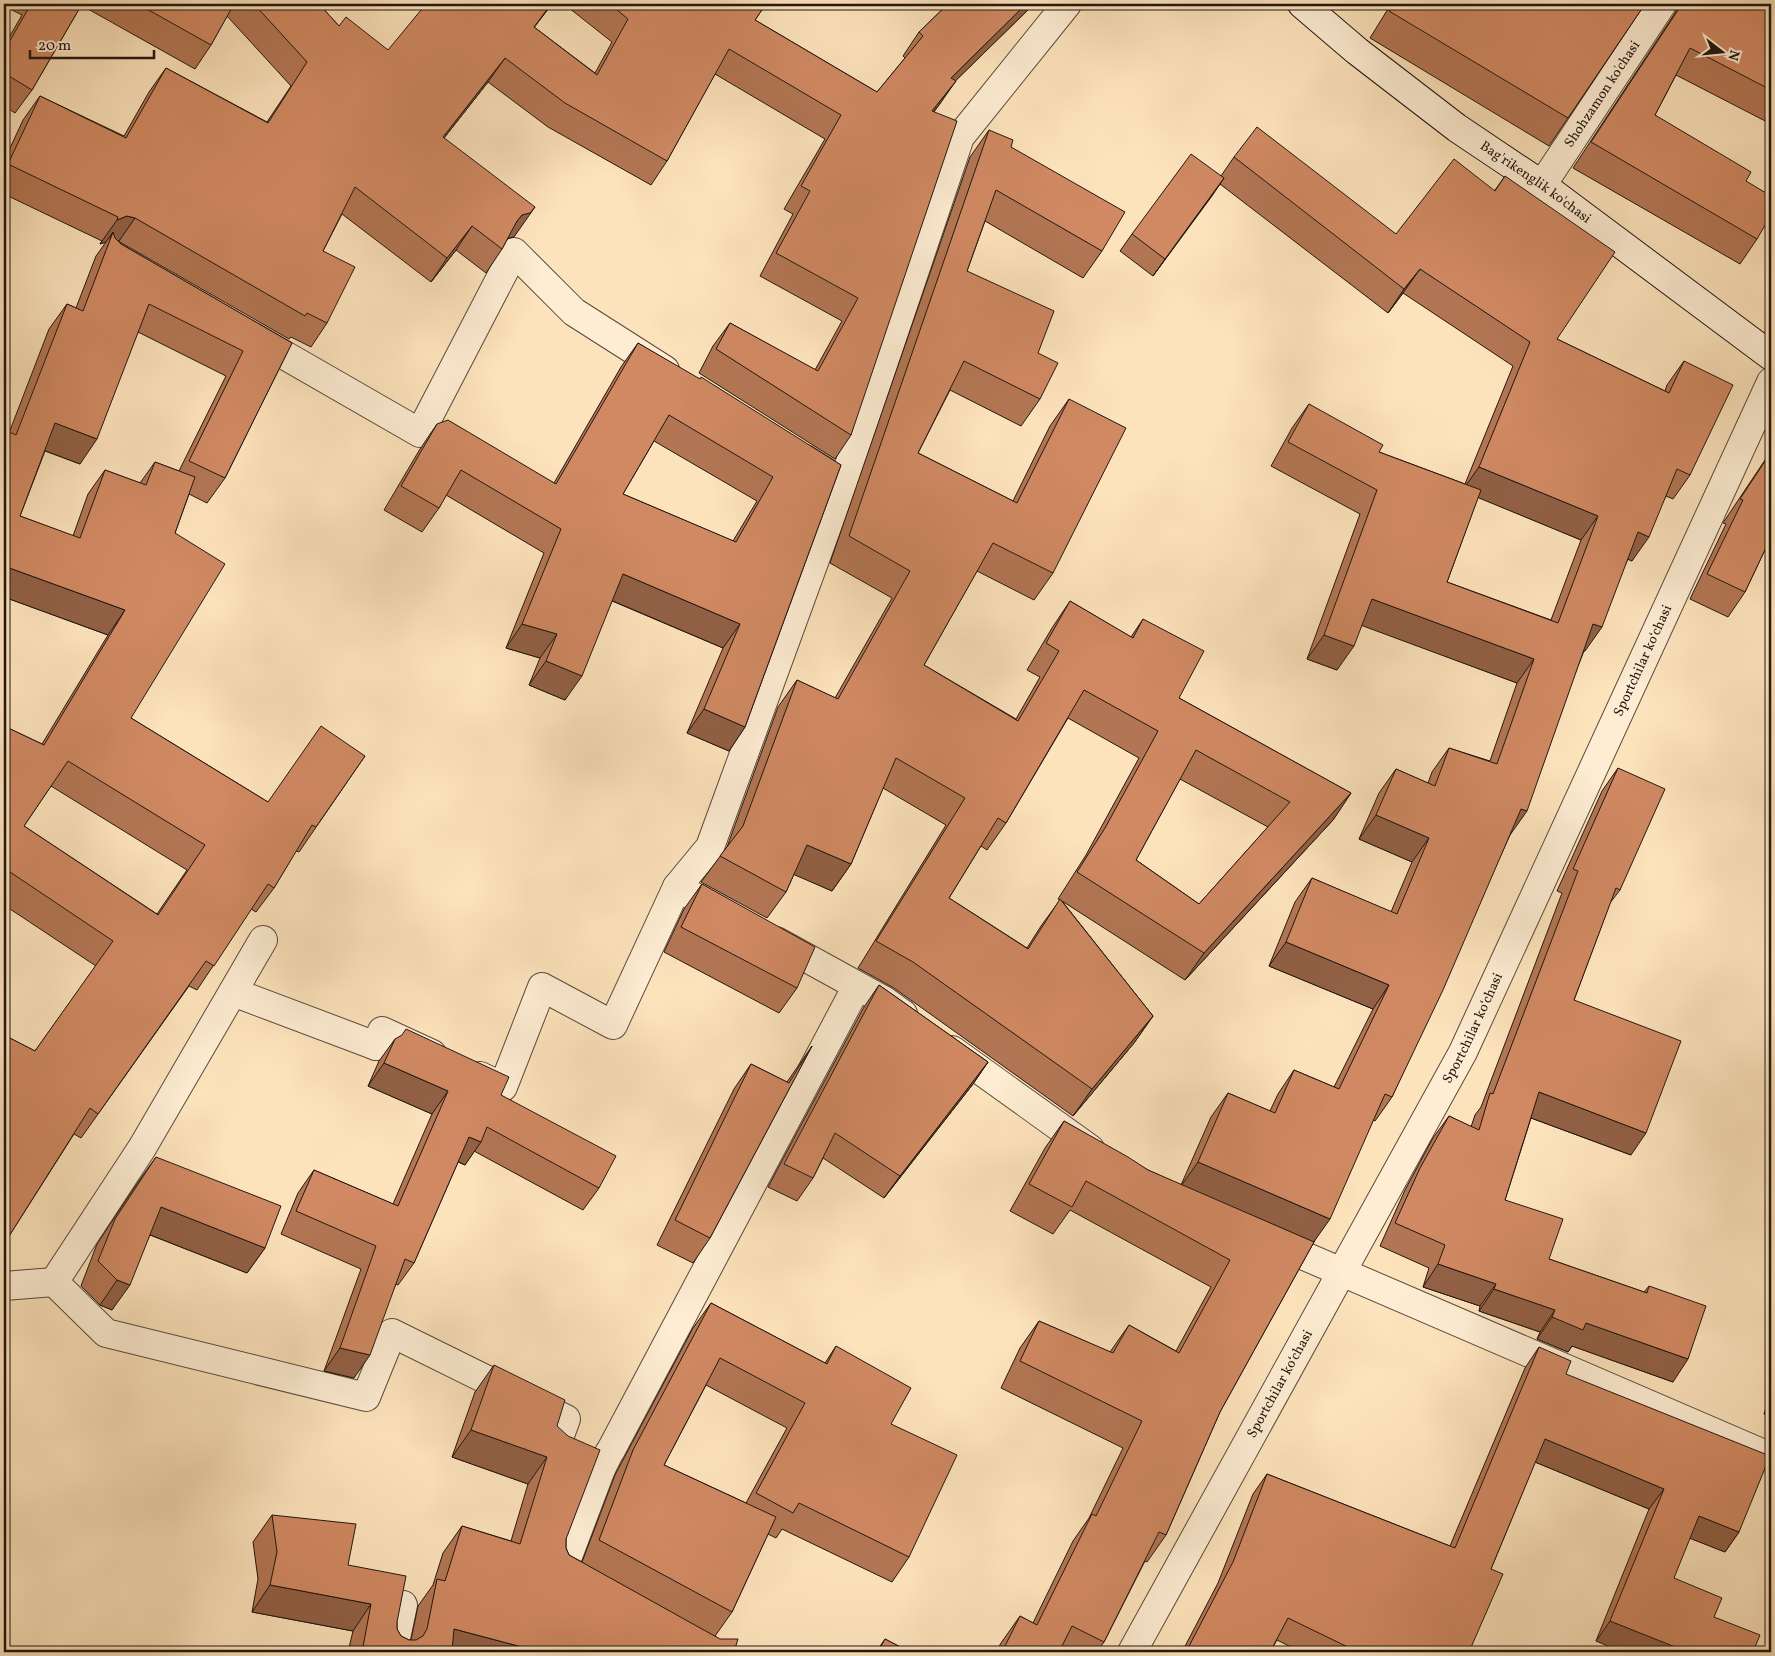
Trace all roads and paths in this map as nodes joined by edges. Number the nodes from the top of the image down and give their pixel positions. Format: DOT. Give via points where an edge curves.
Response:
graph roads {
  1 [pos="1068,4"];
  2 [pos="1302,4"];
  3 [pos="1662,4"];
  4 [pos="1542,185"];
  5 [pos="231,324"];
  6 [pos="1771,356"];
  7 [pos="683,382"];
  8 [pos="1771,382"];
  9 [pos="784,446"];
  10 [pos="843,483"];
  11 [pos="677,887"];
  12 [pos="263,940"];
  13 [pos="857,986"];
  14 [pos="233,992"];
  15 [pos="1111,1165"];
  16 [pos="1252,1233"];
  17 [pos="1341,1272"];
  18 [pos="54,1282"];
  19 [pos="4,1286"];
  20 [pos="1771,1457"];
  21 [pos="606,1460"];
  22 [pos="588,1586"];
  23 [pos="403,1605"];
  24 [pos="393,1652"];
  25 [pos="1132,1652"];
  1 -- 10 [label="street" via="960,137"];
  2 -- 4 [label="street, Bag'rikenglik ko'chasi" via="1456,128"];
  3 -- 4 [label="street, Shohzamon ko'chasi"];
  4 -- 6 [label="street, Bag'rikenglik ko'chasi"];
  5 -- 7 [label="street" via="420,433 514,252 574,312"];
  8 -- 17 [label="street, Sportchilar ko‘chasi" via="1463,1052"];
  9 -- 10 [label="street"];
  10 -- 11 [label="street" via="710,848"];
  11 -- 13 [label="street"];
  11 -- 14 [label="street" via="613,1025 542,987 503,1086 382,1031 376,1046"];
  12 -- 14 [label="street"];
  13 -- 15 [label="street" via="885,1001"];
  13 -- 21 [label="street"];
  14 -- 18 [label="street" via="142,1148"];
  16 -- 17 [label="street"];
  17 -- 20 [label="street"];
  17 -- 25 [label="street, Sportchilar ko‘chasi"];
  18 -- 19 [label="street"];
  18 -- 21 [label="street" via="106,1333 366,1397 392,1333 566,1419 555,1448"];
  21 -- 22 [label="street" via="562,1572"];
  23 -- 24 [label="street"];
}
